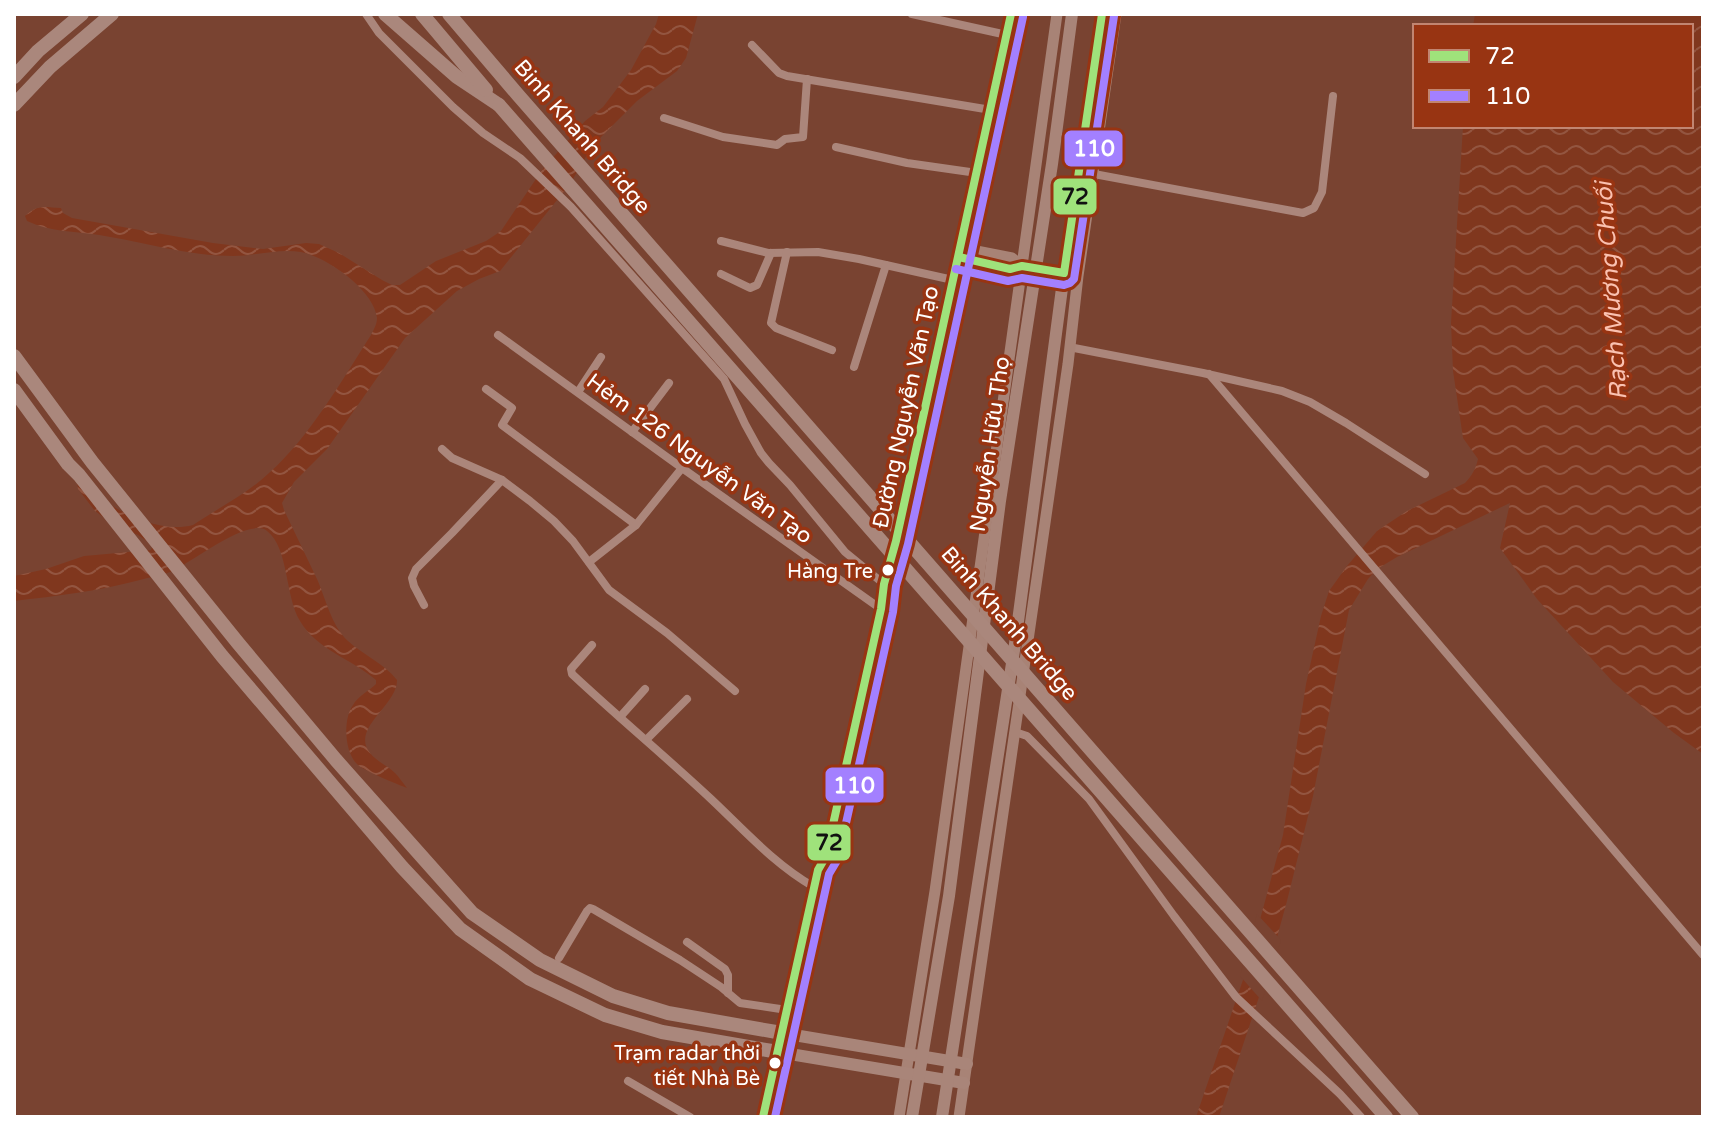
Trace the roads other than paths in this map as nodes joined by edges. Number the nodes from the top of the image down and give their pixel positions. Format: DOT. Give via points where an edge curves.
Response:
graph roads {
  1 [pos="82,14"];
  2 [pos="112,14"];
  3 [pos="366,14"];
  4 [pos="385,14"];
  5 [pos="422,14"];
  6 [pos="449,14"];
  7 [pos="912,14"];
  8 [pos="1011,14"];
  9 [pos="1057,14"];
  10 [pos="1072,14"];
  11 [pos="1102,14"];
  12 [pos="1116,14"];
  13 [pos="928,16"];
  14 [pos="1007,35"];
  15 [pos="752,45"];
  16 [pos="14,77"];
  17 [pos="807,79"];
  18 [pos="1333,96"];
  19 [pos="14,105"];
  20 [pos="499,105"];
  21 [pos="991,110"];
  22 [pos="664,118"];
  23 [pos="836,147"];
  24 [pos="977,173"];
  25 [pos="1094,174"];
  26 [pos="721,241"];
  27 [pos="787,252"];
  28 [pos="771,253"];
  29 [pos="960,253"];
  30 [pos="886,265"];
  31 [pos="1029,267"];
  32 [pos="1064,273"];
  33 [pos="721,274"];
  34 [pos="1078,276"];
  35 [pos="953,280"];
  36 [pos="498,335"];
  37 [pos="1069,347"];
  38 [pos="832,350"];
  39 [pos="14,356"];
  40 [pos="601,357"];
  41 [pos="854,367"];
  42 [pos="1209,374"];
  43 [pos="669,383"];
  44 [pos="486,389"];
  45 [pos="14,390"];
  46 [pos="578,392"];
  47 [pos="632,432"];
  48 [pos="442,449"];
  49 [pos="682,468"];
  50 [pos="1425,474"];
  51 [pos="502,480"];
  52 [pos="636,525"];
  53 [pos="589,562"];
  54 [pos="884,584"];
  55 [pos="424,605"];
  56 [pos="881,609"];
  57 [pos="592,645"];
  58 [pos="645,689"];
  59 [pos="735,691"];
  60 [pos="687,699"];
  61 [pos="620,717"];
  62 [pos="1015,732"];
  63 [pos="646,740"];
  64 [pos="826,856"];
  65 [pos="814,887"];
  66 [pos="687,942"];
  67 [pos="1703,955"];
  68 [pos="559,958"];
  69 [pos="728,993"];
  70 [pos="787,1010"];
  71 [pos="786,1034"];
  72 [pos="782,1053"];
  73 [pos="916,1056"];
  74 [pos="951,1061"];
  75 [pos="967,1064"];
  76 [pos="913,1074"];
  77 [pos="948,1080"];
  78 [pos="628,1081"];
  79 [pos="964,1083"];
  80 [pos="774,1112"];
  81 [pos="690,1117"];
  82 [pos="763,1117"];
  83 [pos="899,1117"];
  84 [pos="912,1117"];
  85 [pos="942,1117"];
  86 [pos="959,1117"];
  87 [pos="1361,1117"];
  88 [pos="1386,1117"];
  89 [pos="1412,1117"];
  1 -- 16 [label="highway"];
  2 -- 19 [label="highway"];
  3 -- 54 [label="street" via="453,107 520,158 571,207 724,379 769,463 845,552"];
  4 -- 20 [label="highway" via="457,77"];
  5 -- 20 [label="highway"];
  6 -- 89 [label="highway, Binh Khanh Bridge, bridge"];
  7 -- 13 [label="street"];
  8 -- 14 [label="main road, Đường Nguyễn Văn Tạo"];
  9 -- 31 [label="main road, Nguyễn Hữu Thọ"];
  10 -- 31 [label="main road, Nguyễn Hữu Thọ" via="1052,164"];
  11 -- 32 [label="main road"];
  12 -- 25 [label="main road"];
  13 -- 14 [label="street"];
  14 -- 21 [label="main road, Đường Nguyễn Văn Tạo"];
  15 -- 17 [label="street" via="779,73"];
  17 -- 21 [label="street"];
  17 -- 22 [label="street" via="805,134 777,145 723,137"];
  18 -- 25 [label="street" via="1322,192 1314,208 1303,213"];
  20 -- 88 [label="highway, Binh Khanh Bridge, bridge"];
  21 -- 24 [label="main road, Đường Nguyễn Văn Tạo"];
  23 -- 24 [label="street"];
  24 -- 29 [label="main road, Đường Nguyễn Văn Tạo"];
  25 -- 34 [label="main road"];
  26 -- 28 [label="street"];
  27 -- 28 [label="street"];
  27 -- 30 [label="street" via="818,252"];
  27 -- 38 [label="street" via="771,323"];
  28 -- 33 [label="street" via="754,288"];
  29 -- 31 [label="main road" via="1010,269"];
  29 -- 35 [label="main road, Đường Nguyễn Văn Tạo"];
  30 -- 35 [label="street"];
  30 -- 41 [label="street"];
  31 -- 32 [label="main road"];
  31 -- 73 [label="main road, Nguyễn Hữu Thọ" via="949,896"];
  32 -- 34 [label="main road"];
  32 -- 74 [label="main road" via="1015,644"];
  34 -- 37 [label="main road"];
  35 -- 54 [label="main road, Đường Nguyễn Văn Tạo"];
  36 -- 46 [label="street, Hẻm 126 Nguyễn Văn Tạo"];
  37 -- 42 [label="street"];
  37 -- 62 [label="main road"];
  39 -- 71 [label="highway" via="188,582 472,913 540,960 613,996 668,1013"];
  40 -- 46 [label="street"];
  42 -- 50 [label="street" via="1310,402"];
  42 -- 67 [label="street"];
  43 -- 47 [label="street"];
  44 -- 52 [label="street" via="512,408 502,425"];
  45 -- 72 [label="highway" via="232,668 460,929 530,979 605,1015 662,1032"];
  46 -- 47 [label="street, Hẻm 126 Nguyễn Văn Tạo"];
  47 -- 49 [label="street, Hẻm 126 Nguyễn Văn Tạo"];
  48 -- 51 [label="street"];
  49 -- 52 [label="street"];
  49 -- 56 [label="street, Hẻm 126 Nguyễn Văn Tạo"];
  51 -- 53 [label="street" via="554,521"];
  51 -- 55 [label="street" via="416,569 412,578"];
  52 -- 53 [label="street"];
  53 -- 59 [label="street" via="609,590"];
  54 -- 56 [label="main road, Đường Nguyễn Văn Tạo"];
  56 -- 64 [label="main road, Đường Nguyễn Văn Tạo"];
  57 -- 61 [label="street" via="571,673"];
  58 -- 61 [label="street"];
  60 -- 63 [label="street"];
  61 -- 63 [label="street"];
  62 -- 75 [label="main road"];
  62 -- 87 [label="street" via="1027,736 1089,799 1236,997"];
  63 -- 65 [label="street" via="771,856"];
  64 -- 65 [label="main road, Đường Nguyễn Văn Tạo"];
  64 -- 71 [label="main road, Đường Nguyễn Văn Tạo" via="827,872"];
  65 -- 70 [label="main road, Đường Nguyễn Văn Tạo"];
  66 -- 69 [label="street" via="725,969"];
  68 -- 69 [label="street" via="590,908"];
  69 -- 70 [label="street" via="744,1004"];
  70 -- 71 [label="main road, Đường Nguyễn Văn Tạo"];
  71 -- 72 [label="highway"];
  71 -- 73 [label="main road"];
  72 -- 76 [label="main road"];
  72 -- 80 [label="highway"];
  72 -- 82 [label="main road"];
  73 -- 74 [label="main road"];
  73 -- 76 [label="main road, Nguyễn Hữu Thọ"];
  74 -- 75 [label="main road"];
  74 -- 77 [label="main road"];
  75 -- 79 [label="main road"];
  76 -- 77 [label="main road"];
  76 -- 83 [label="main road, Nguyễn Hữu Thọ"];
  76 -- 84 [label="main road, Nguyễn Hữu Thọ"];
  77 -- 79 [label="main road"];
  77 -- 85 [label="main road"];
  78 -- 81 [label="street"];
  79 -- 86 [label="main road"];
}
